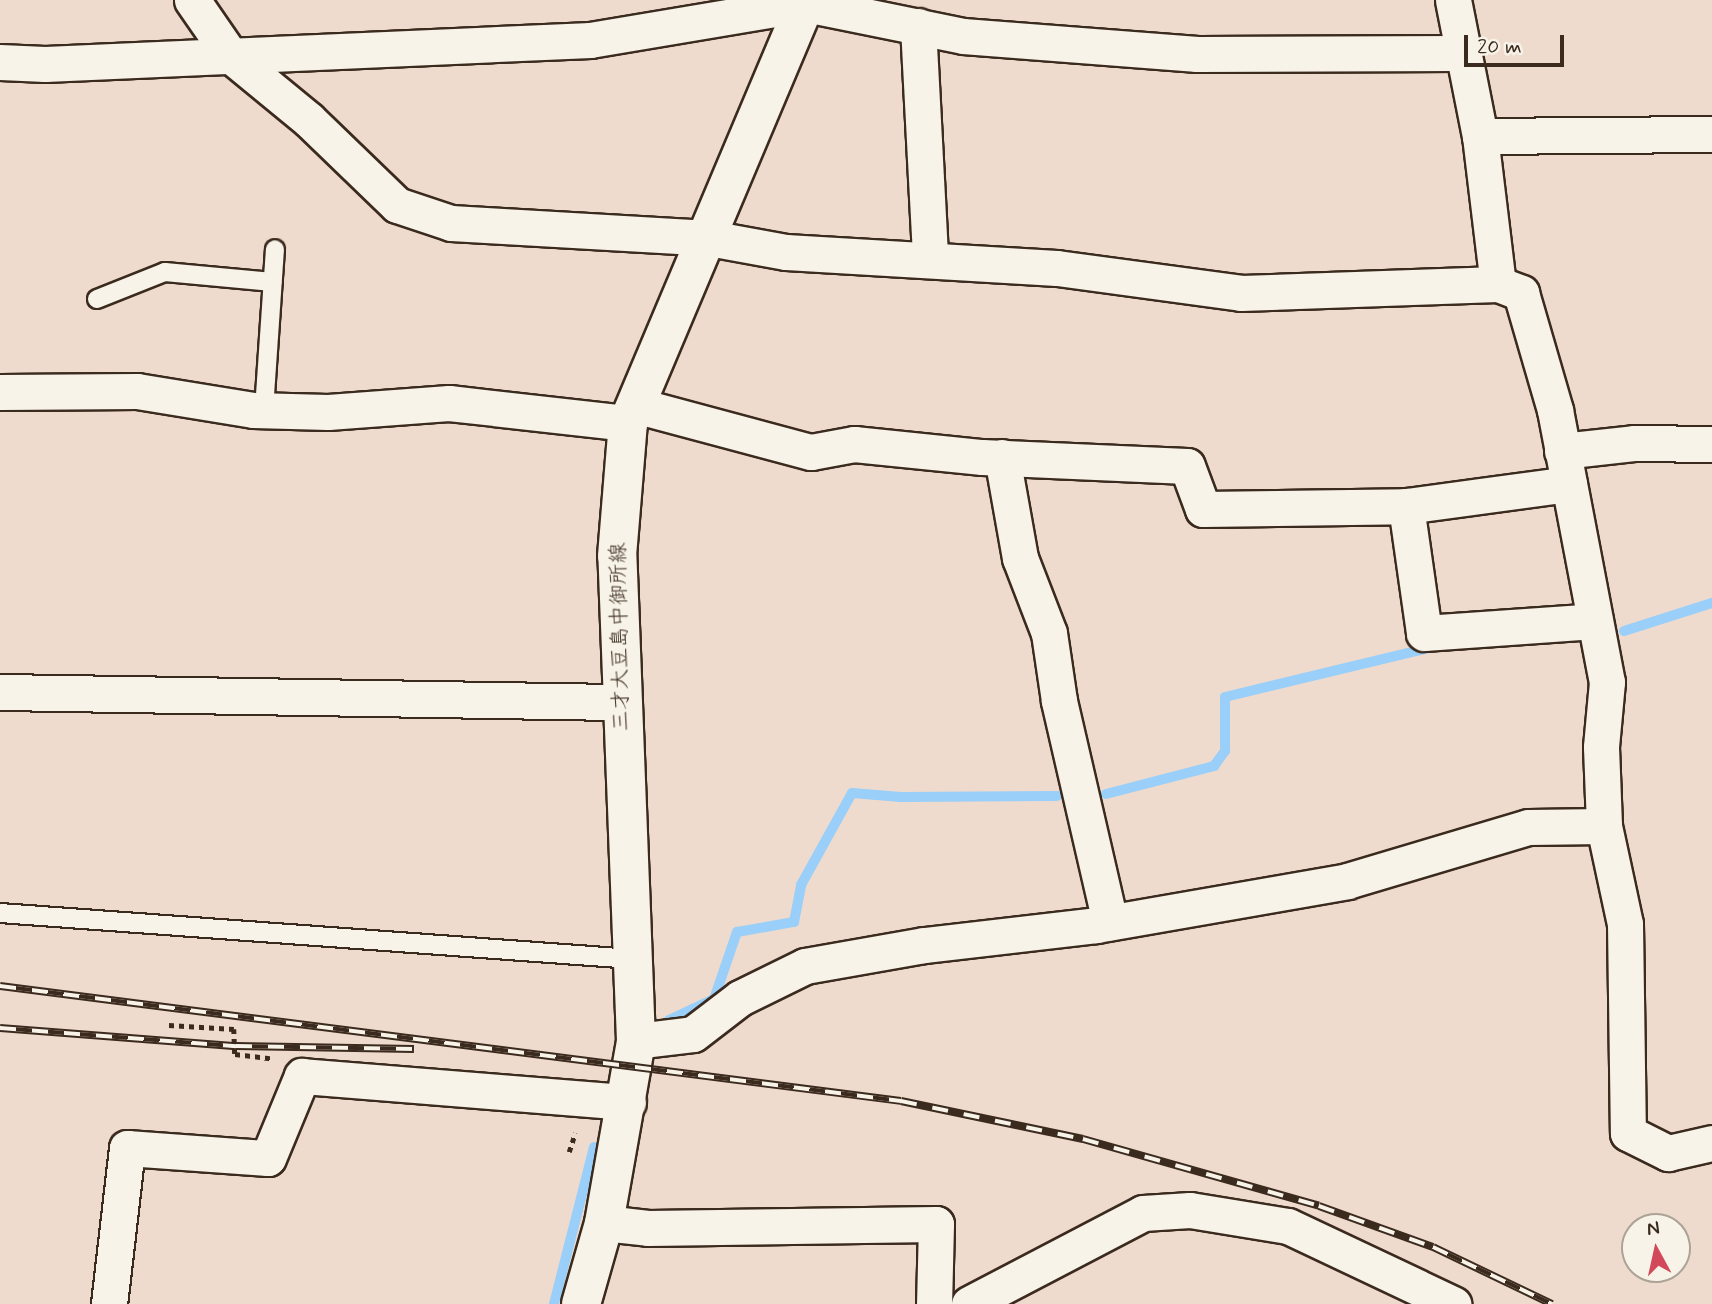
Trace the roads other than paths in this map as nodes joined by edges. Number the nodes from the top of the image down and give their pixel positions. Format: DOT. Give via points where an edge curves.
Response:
graph roads {
  1 [pos="192,0"];
  2 [pos="1453,0"];
  3 [pos="807,2"];
  4 [pos="918,26"];
  5 [pos="1461,52"];
  6 [pos="230,55"];
  7 [pos="0,62"];
  8 [pos="1712,134"];
  9 [pos="1480,136"];
  10 [pos="709,238"];
  11 [pos="275,249"];
  12 [pos="930,258"];
  13 [pos="273,282"];
  14 [pos="1498,284"];
  15 [pos="97,299"];
  16 [pos="0,392"];
  17 [pos="264,410"];
  18 [pos="631,414"];
  19 [pos="1712,444"];
  20 [pos="1002,457"];
  21 [pos="1566,467"];
  22 [pos="1405,506"];
  23 [pos="1595,621"];
  24 [pos="0,692"];
  25 [pos="620,702"];
  26 [pos="1604,827"];
  27 [pos="0,913"];
  28 [pos="1110,922"];
  29 [pos="632,958"];
  30 [pos="636,1041"];
  31 [pos="628,1102"];
  32 [pos="1712,1143"];
  33 [pos="604,1223"];
  34 [pos="109,1304"];
  35 [pos="581,1304"];
  36 [pos="934,1304"];
  37 [pos="969,1304"];
  38 [pos="1453,1304"];
  1 -- 6 [label="street"];
  2 -- 5 [label="street"];
  3 -- 4 [label="street"];
  3 -- 6 [label="street" via="590,40"];
  3 -- 10 [label="main road, 三才大豆島中御所線"];
  4 -- 5 [label="street" via="963,36 1234,57"];
  4 -- 12 [label="street"];
  5 -- 9 [label="street"];
  6 -- 7 [label="street"];
  6 -- 10 [label="street" via="309,120 397,205 450,223"];
  8 -- 9 [label="street"];
  9 -- 14 [label="street"];
  10 -- 12 [label="street" via="786,252"];
  10 -- 18 [label="main road, 三才大豆島中御所線"];
  11 -- 13 [label="lane"];
  12 -- 14 [label="street" via="1132,276 1241,293"];
  13 -- 15 [label="lane" via="165,272"];
  13 -- 17 [label="lane"];
  14 -- 21 [label="street" via="1521,293 1555,410"];
  16 -- 17 [label="street" via="137,391"];
  17 -- 18 [label="street" via="328,412 449,403"];
  18 -- 20 [label="street" via="811,452 854,444"];
  18 -- 25 [label="main road, 三才大豆島中御所線" via="617,556"];
  19 -- 21 [label="street" via="1634,443"];
  20 -- 22 [label="street" via="1187,466 1203,509"];
  20 -- 28 [label="street" via="1020,558 1049,633 1059,701"];
  21 -- 22 [label="street"];
  21 -- 23 [label="street"];
  22 -- 23 [label="street" via="1424,632"];
  23 -- 26 [label="street" via="1607,682 1601,747"];
  24 -- 25 [label="street"];
  25 -- 29 [label="main road, 三才大豆島中御所線"];
  26 -- 28 [label="street" via="1528,827 1347,881"];
  26 -- 32 [label="street" via="1625,924 1628,1133 1668,1153"];
  27 -- 29 [label="lane"];
  28 -- 30 [label="street" via="924,945 805,966 740,998 693,1034"];
  29 -- 30 [label="main road, 三才大豆島中御所線"];
  30 -- 31 [label="main road, 三才大豆島中御所線"];
  31 -- 33 [label="main road, 三才大豆島中御所線"];
  31 -- 34 [label="street" via="302,1076 268,1158 127,1148"];
  33 -- 35 [label="main road, 三才大豆島中御所線"];
  33 -- 36 [label="street" via="648,1228 936,1224"];
  37 -- 38 [label="street" via="1143,1213 1190,1210 1288,1226"];
}
